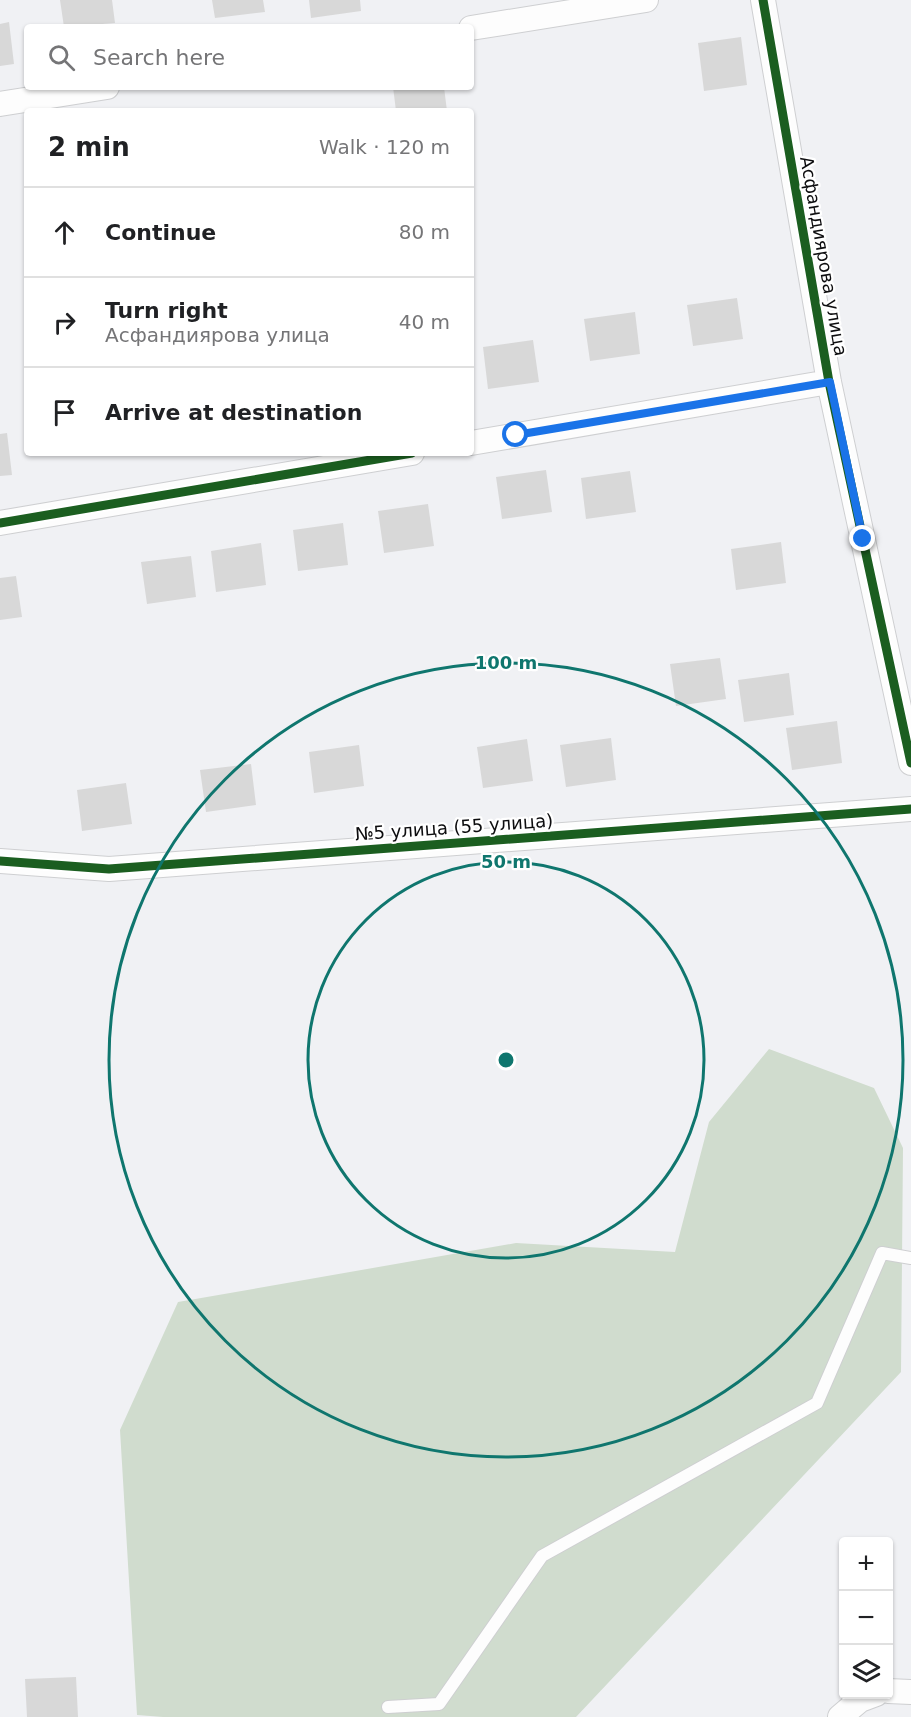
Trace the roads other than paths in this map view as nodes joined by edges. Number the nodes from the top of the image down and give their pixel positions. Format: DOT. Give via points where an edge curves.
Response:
graph roads {
  1 [pos="646,0"];
  2 [pos="763,0"];
  3 [pos="474,28"];
  4 [pos="88,90"];
  5 [pos="0,104"];
  6 [pos="830,382"];
  7 [pos="474,442"];
  8 [pos="394,456"];
  9 [pos="0,523"];
  10 [pos="911,763"];
  11 [pos="911,809"];
  12 [pos="0,861"];
  13 [pos="911,1258"];
  14 [pos="893,1691"];
  15 [pos="911,1692"];
  16 [pos="863,1699"];
  17 [pos="387,1707"];
  18 [pos="840,1717"];
  1 -- 3 [label="street"];
  2 -- 6 [label="street, Асфандиярова улица"];
  4 -- 5 [label="street"];
  6 -- 7 [label="street"];
  6 -- 10 [label="street, Асфандиярова улица"];
  8 -- 9 [label="street"];
  11 -- 12 [label="street, №5 улица (55 улица)" via="110,869"];
  13 -- 17 [label="lane" via="882,1252 817,1402 542,1556 439,1704"];
  14 -- 15 [label="street"];
  16 -- 18 [label="street"];
}
